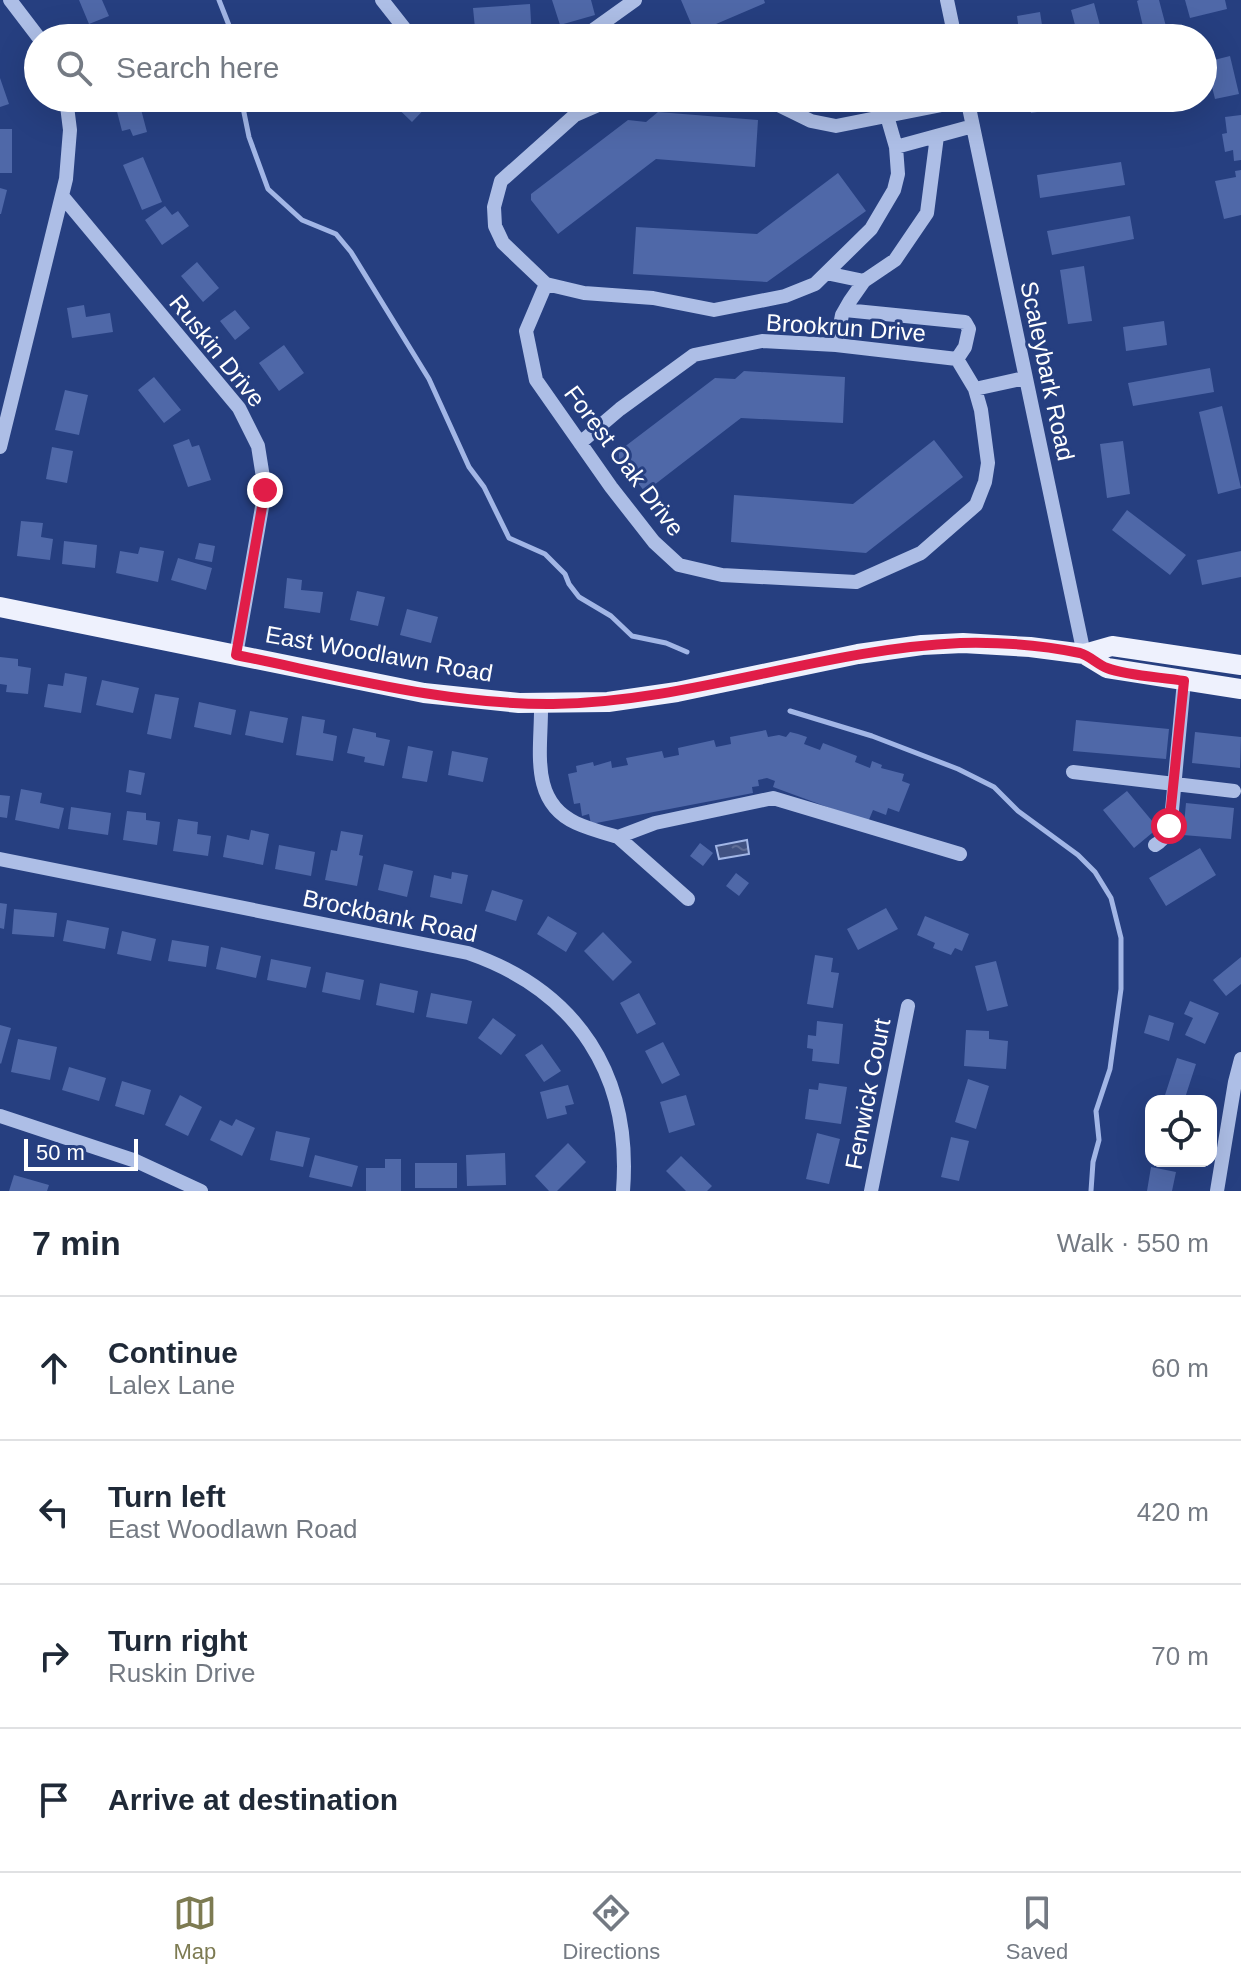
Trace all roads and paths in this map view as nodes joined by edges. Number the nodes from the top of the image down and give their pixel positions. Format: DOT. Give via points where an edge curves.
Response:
graph roads {
  1 [pos="10,0"];
  2 [pos="382,0"];
  3 [pos="635,0"];
  4 [pos="947,0"];
  5 [pos="28,24"];
  6 [pos="401,24"];
  7 [pos="602,24"];
  8 [pos="952,24"];
  9 [pos="68,112"];
  10 [pos="582,112"];
  11 [pos="794,112"];
  12 [pos="906,112"];
  13 [pos="970,112"];
  14 [pos="887,116"];
  15 [pos="973,126"];
  16 [pos="937,136"];
  17 [pos="896,147"];
  18 [pos="63,197"];
  19 [pos="826,273"];
  20 [pos="864,281"];
  21 [pos="546,284"];
  22 [pos="845,310"];
  23 [pos="836,345"];
  24 [pos="957,359"];
  25 [pos="1025,378"];
  26 [pos="975,389"];
  27 [pos="580,443"];
  28 [pos="0,447"];
  29 [pos="0,607"];
  30 [pos="1084,654"];
  31 [pos="236,655"];
  32 [pos="1241,665"];
  33 [pos="1184,681"];
  34 [pos="1241,689"];
  35 [pos="541,704"];
  36 [pos="1073,772"];
  37 [pos="1175,783"];
  38 [pos="1234,791"];
  39 [pos="618,837"];
  40 [pos="1155,845"];
  41 [pos="960,854"];
  42 [pos="0,859"];
  43 [pos="688,899"];
  44 [pos="908,1006"];
  45 [pos="1241,1059"];
  46 [pos="0,1116"];
  47 [pos="201,1191"];
  48 [pos="623,1191"];
  49 [pos="871,1191"];
  50 [pos="1217,1191"];
  1 -- 5 [label="street"];
  2 -- 6 [label="street"];
  3 -- 7 [label="street"];
  4 -- 8 [label="street"];
  9 -- 18 [label="street"];
  10 -- 21 [label="street" via="501,181 494,207 503,243"];
  11 -- 14 [label="street" via="836,126"];
  12 -- 14 [label="street"];
  13 -- 15 [label="street, Scaleybark Road"];
  14 -- 17 [label="street, Brookrun Drive"];
  15 -- 16 [label="street"];
  15 -- 25 [label="street, Scaleybark Road"];
  16 -- 17 [label="street"];
  16 -- 20 [label="street" via="927,213 895,260"];
  17 -- 19 [label="street, Brookrun Drive" via="894,190 871,229"];
  18 -- 28 [label="street"];
  18 -- 31 [label="street, Ruskin Drive" via="239,408 258,446 264,501"];
  19 -- 20 [label="street"];
  19 -- 21 [label="street, Brookrun Drive" via="815,284 785,296 714,310"];
  20 -- 22 [label="street"];
  21 -- 27 [label="street, Forest Oak Drive" via="526,331 528,343 536,380"];
  22 -- 23 [label="street"];
  22 -- 24 [label="street" via="965,322 969,329"];
  23 -- 24 [label="street, Brookrun Drive"];
  23 -- 27 [label="street, Brookrun Drive" via="762,341 694,355"];
  24 -- 26 [label="street, Brookrun Drive"];
  25 -- 26 [label="street"];
  25 -- 30 [label="street, Scaleybark Road"];
  26 -- 27 [label="street, Forest Oak Drive" via="988,463 976,505 921,553 856,582 722,575 679,565 654,542"];
  29 -- 31 [label="main road, East Woodlawn Road"];
  30 -- 32 [label="main road, East Woodlawn Road" via="1112,646"];
  30 -- 33 [label="main road, East Woodlawn Road" via="1107,668"];
  30 -- 35 [label="main road, East Woodlawn Road" via="1004,645 922,645 677,692"];
  31 -- 35 [label="main road, East Woodlawn Road" via="424,693"];
  33 -- 34 [label="main road, East Woodlawn Road"];
  33 -- 37 [label="street"];
  35 -- 39 [label="street" via="545,797 575,823"];
  36 -- 37 [label="street"];
  37 -- 38 [label="street"];
  37 -- 40 [label="street" via="1169,826"];
  39 -- 41 [label="street" via="655,823 773,798"];
  39 -- 43 [label="street"];
  42 -- 48 [label="street, Brockbank Road" via="468,953 523,976 570,1015 602,1062 623,1136"];
  44 -- 49 [label="street, Fenwick Court"];
  45 -- 50 [label="street"];
  46 -- 47 [label="street" via="136,1161"];
}
